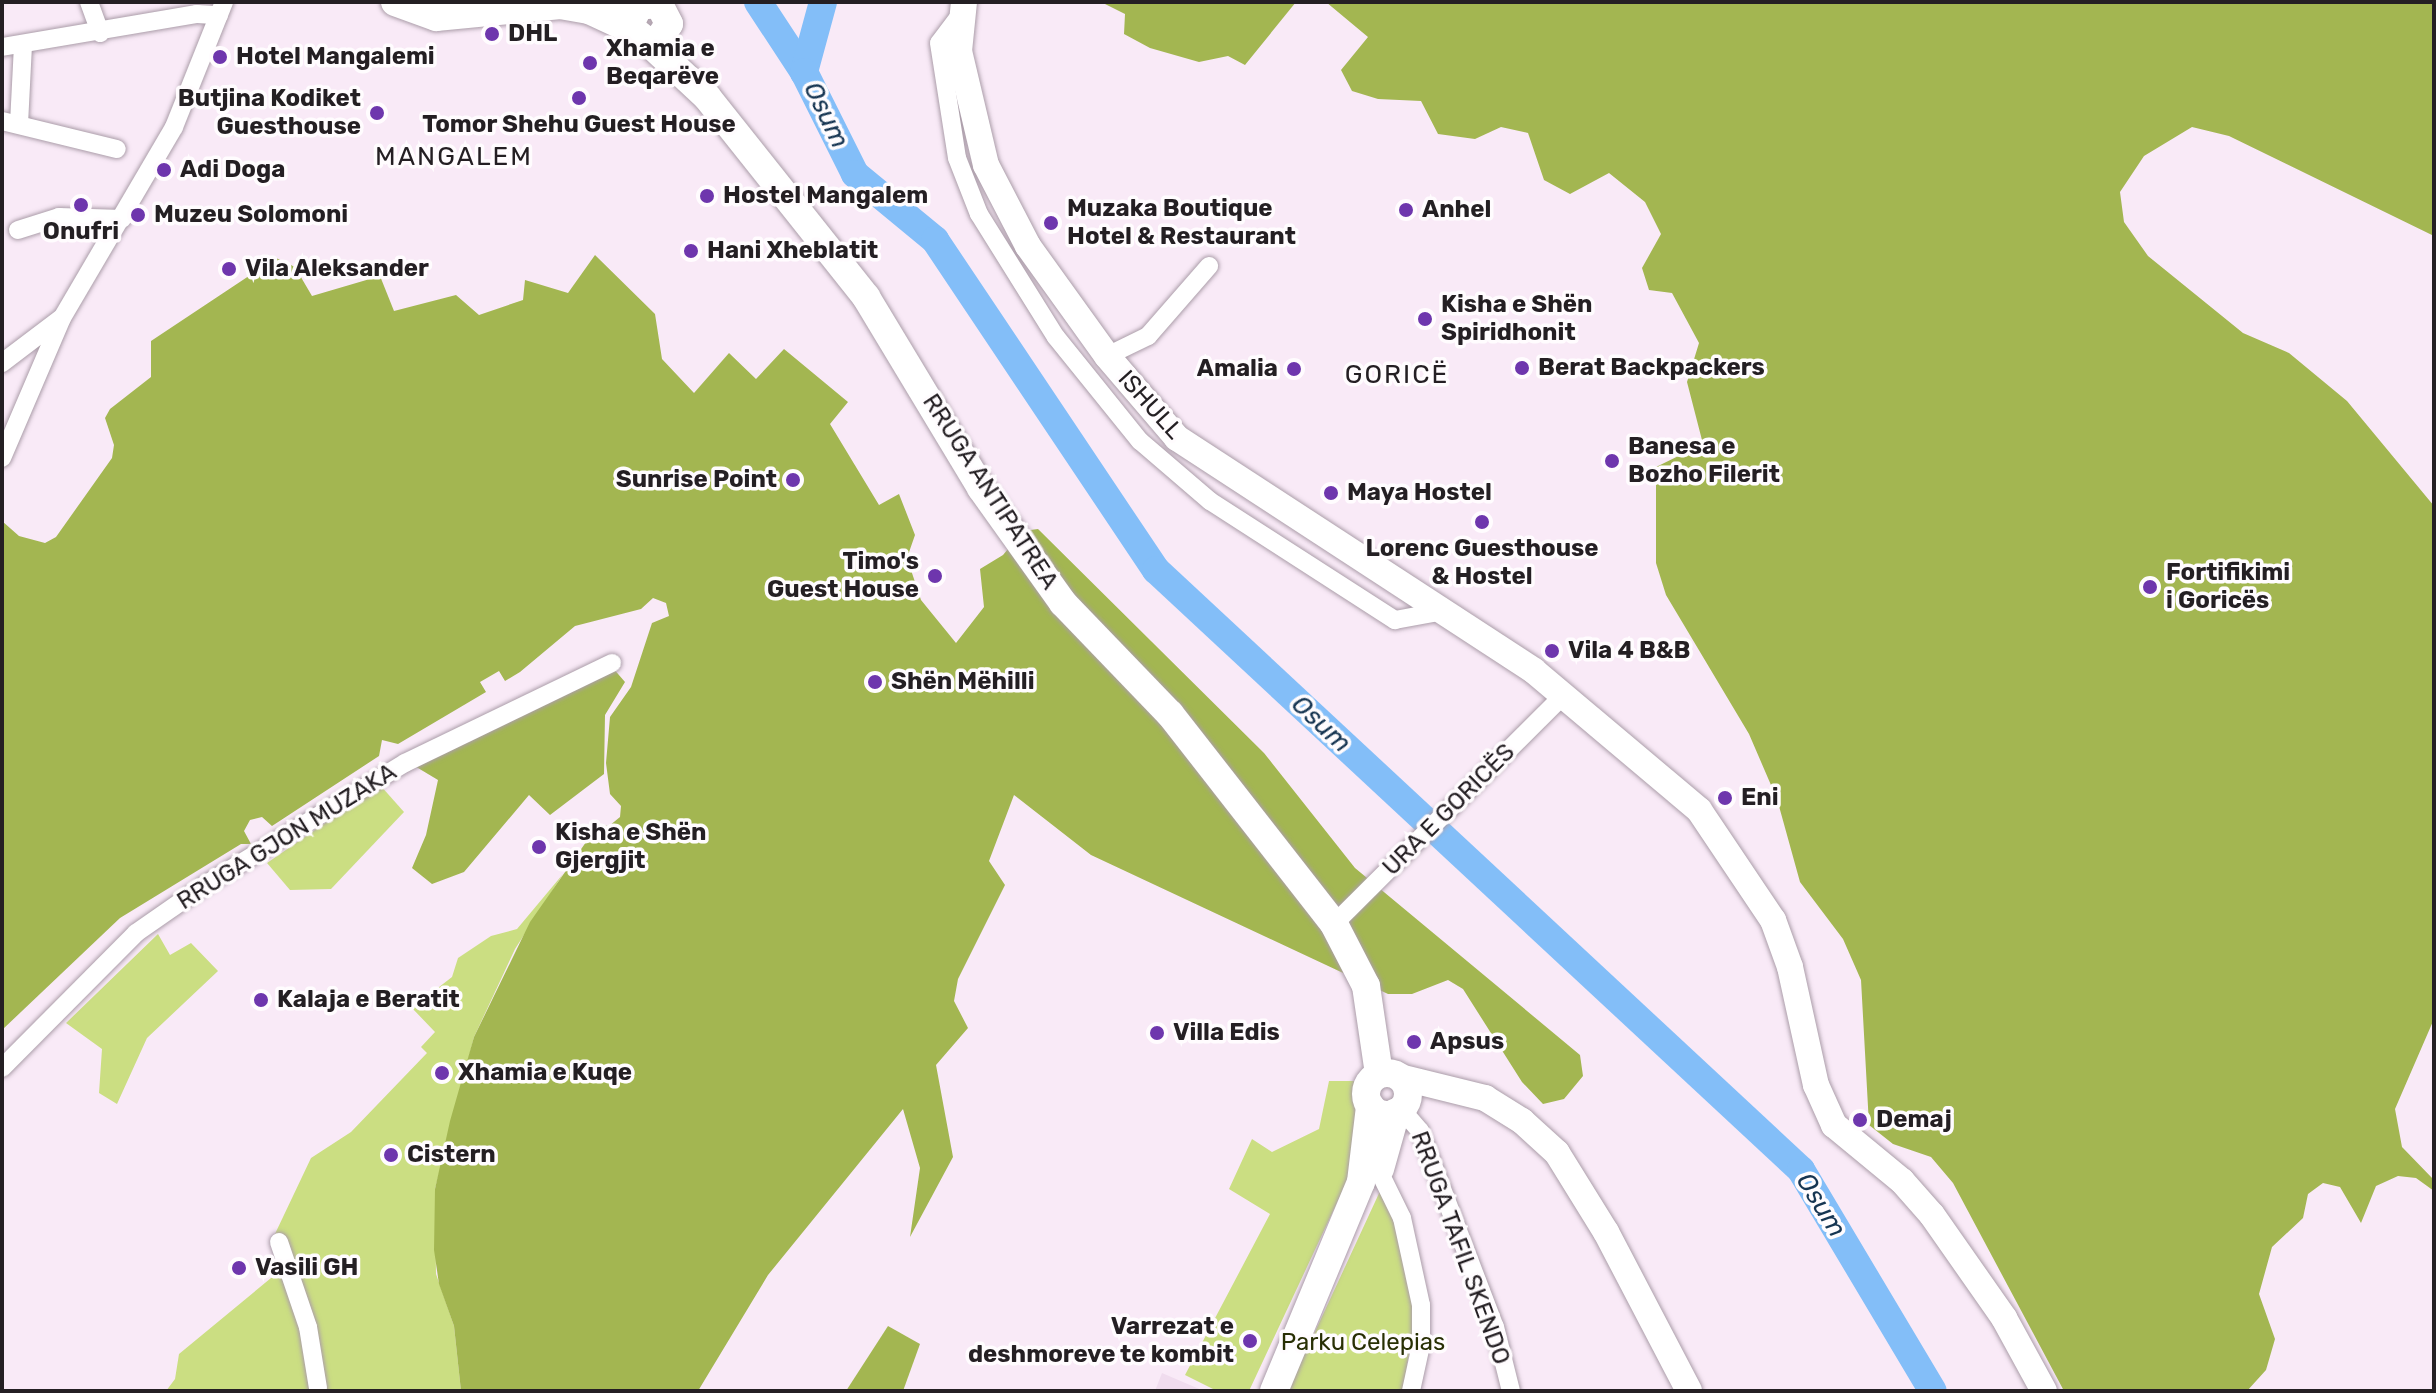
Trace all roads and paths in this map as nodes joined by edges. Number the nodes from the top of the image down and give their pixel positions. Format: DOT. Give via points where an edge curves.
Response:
graph roads {
  1 [pos="89,2"];
  2 [pos="395,2"];
  3 [pos="962,8"];
  4 [pos="221,9"];
  5 [pos="643,14"];
  6 [pos="100,33"];
  7 [pos="23,44"];
  8 [pos="2,47"];
  9 [pos="10,123"];
  10 [pos="117,149"];
  11 [pos="122,219"];
  12 [pos="18,230"];
  13 [pos="1209,266"];
  14 [pos="62,318"];
  15 [pos="1107,356"];
  16 [pos="2,363"];
  17 [pos="2,458"];
  18 [pos="1444,611"];
  19 [pos="612,663"];
  20 [pos="1564,695"];
  21 [pos="1334,924"];
  22 [pos="2,1068"];
  23 [pos="1392,1097"];
  24 [pos="1379,1171"];
  25 [pos="279,1242"];
  26 [pos="1287,1363"];
  27 [pos="318,1388"];
  28 [pos="1274,1391"];
  29 [pos="1411,1391"];
  30 [pos="1511,1391"];
  31 [pos="1689,1391"];
  32 [pos="2044,1391"];
  1 -- 6 [label="street"];
  2 -- 5 [label="main road, RRUGA ANTIPATREA" via="436,17 542,6"];
  3 -- 15 [label="street, ISHULL" via="959,51 968,99 998,194 1032,253"];
  3 -- 18 [label="street" via="939,43 957,158 979,214 1056,337 1168,471 1210,501 1395,620"];
  4 -- 6 [label="street"];
  4 -- 11 [label="street" via="174,127"];
  5 -- 21 [label="main road, RRUGA ANTIPATREA" via="866,297 981,488 1043,578 1170,714"];
  6 -- 7 [label="street"];
  7 -- 8 [label="street"];
  7 -- 9 [label="street"];
  9 -- 10 [label="street"];
  11 -- 12 [label="street" via="59,217"];
  11 -- 14 [label="street"];
  13 -- 15 [label="street" via="1148,336"];
  14 -- 16 [label="street"];
  14 -- 17 [label="street"];
  15 -- 18 [label="street, ISHULL" via="1177,438"];
  18 -- 20 [label="street, ISHULL"];
  19 -- 22 [label="street, RRUGA GJON MUZAKA" via="405,763 205,885 136,933"];
  20 -- 21 [label="street, URA E GORICËS"];
  20 -- 32 [label="street, ISHULL" via="1633,759 1686,797 1715,831 1783,944 1816,1085 1834,1125 1902,1181 1932,1215 2004,1318"];
  21 -- 23 [label="main road, RRUGA ANTIPATREA" via="1366,986"];
  23 -- 24 [label="main road, RRUGA ANTIPATREA"];
  23 -- 26 [label="main road, RRUGA ANTIPATREA"];
  23 -- 30 [label="street, RRUGA TAFIL SKENDO" via="1420,1131 1495,1327"];
  23 -- 31 [label="street" via="1467,1092 1522,1121 1557,1153 1606,1232"];
  24 -- 26 [label="main road, RRUGA ANTIPATREA" via="1309,1336"];
  24 -- 29 [label="street" via="1402,1218 1421,1305 1421,1345"];
  25 -- 27 [label="street" via="306,1318"];
  26 -- 28 [label="main road, RRUGA ANTIPATREA"];
}
